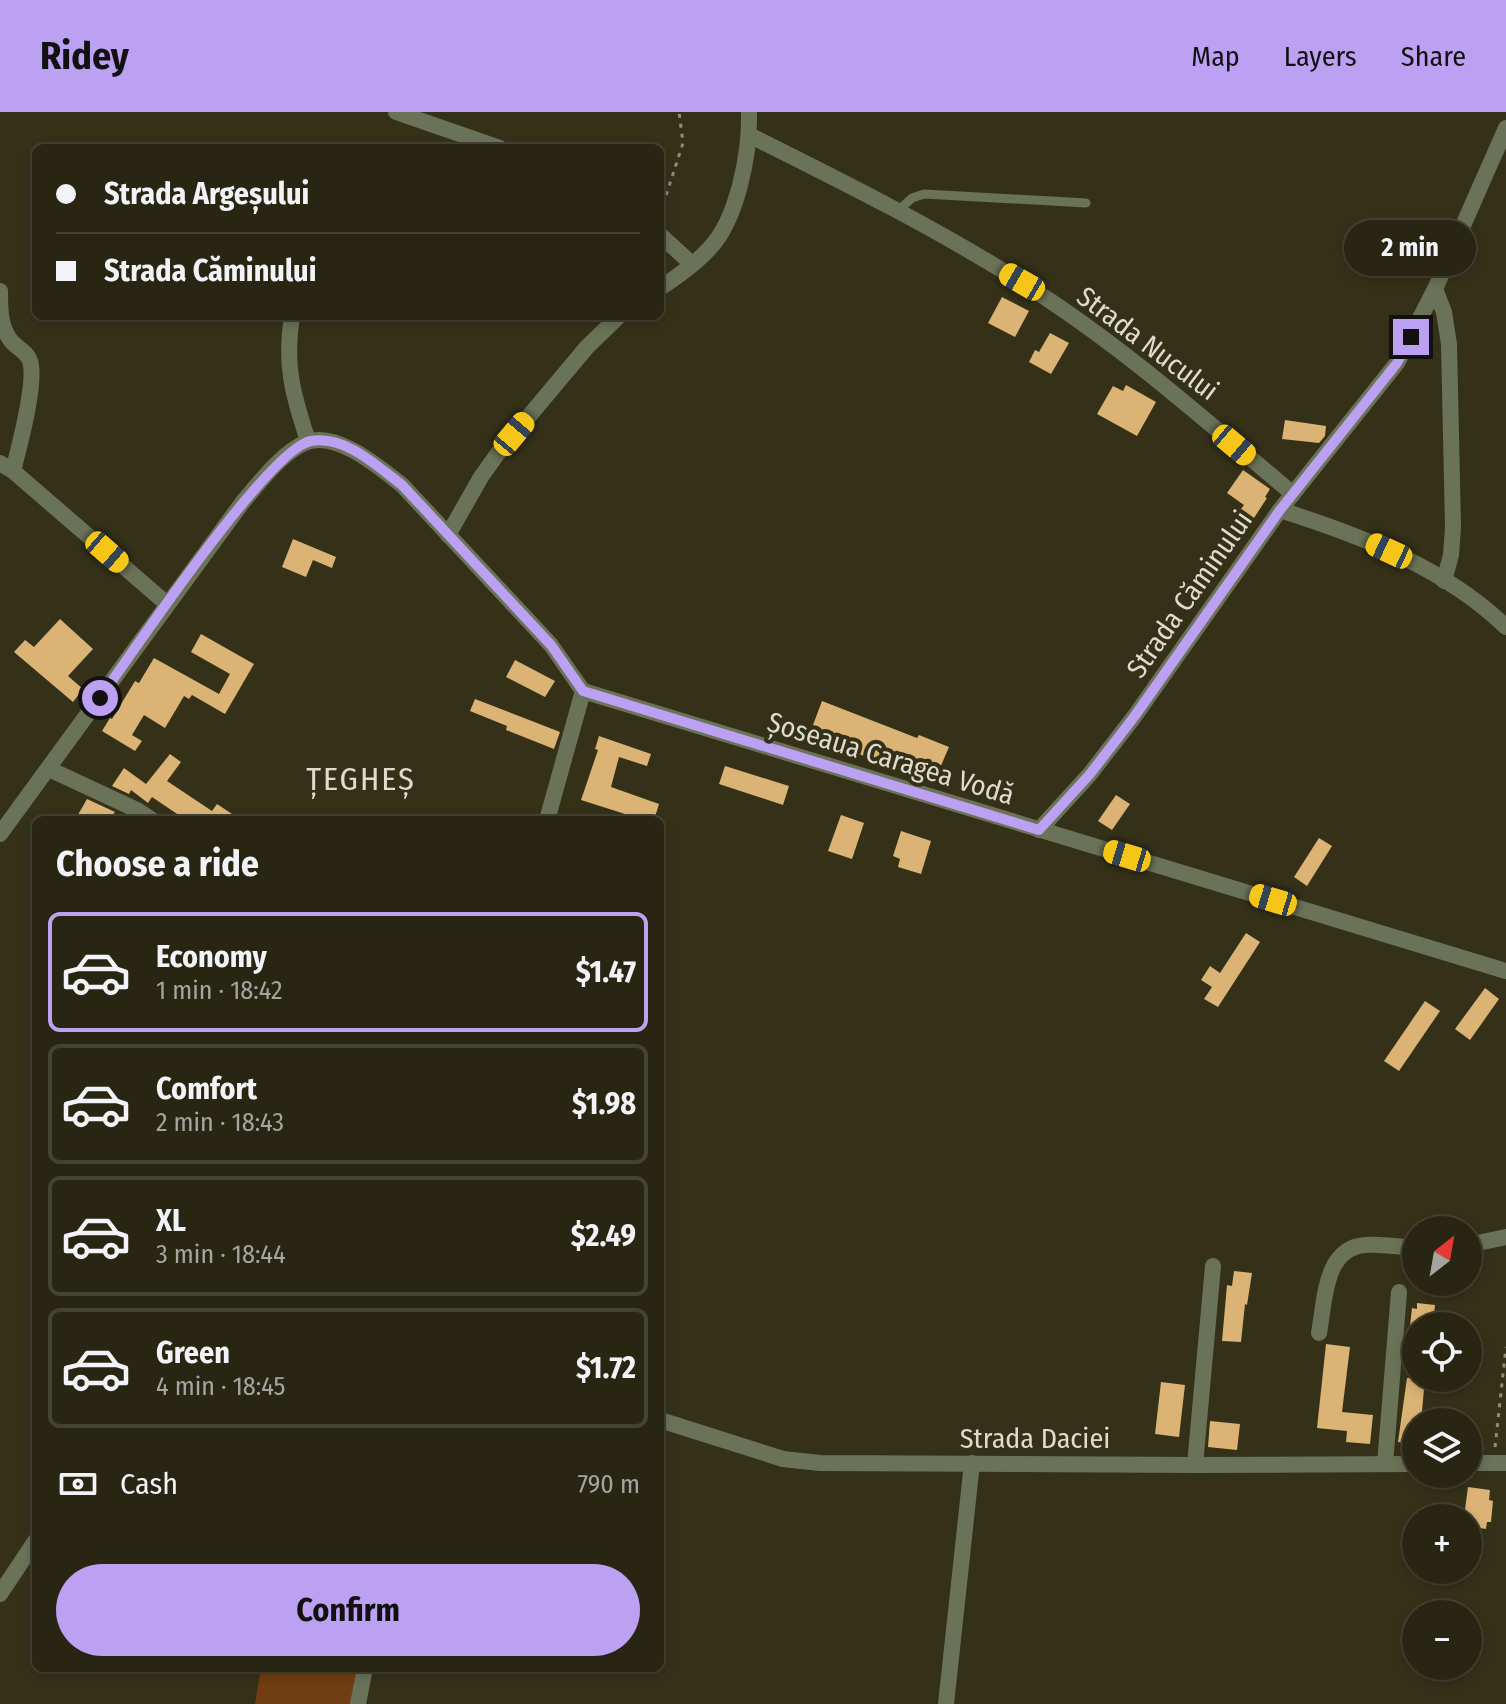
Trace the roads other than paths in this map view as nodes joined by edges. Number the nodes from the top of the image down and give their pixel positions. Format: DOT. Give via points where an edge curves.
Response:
graph roads {
  1 [pos="396,112"];
  2 [pos="749,112"];
  3 [pos="1506,128"];
  4 [pos="749,135"];
  5 [pos="488,144"];
  6 [pos="1086,203"];
  7 [pos="899,210"];
  8 [pos="664,239"];
  9 [pos="692,264"];
  10 [pos="664,285"];
  11 [pos="1435,289"];
  12 [pos="0,291"];
  13 [pos="292,320"];
  14 [pos="615,320"];
  15 [pos="308,441"];
  16 [pos="7,467"];
  17 [pos="1293,494"];
  18 [pos="1280,510"];
  19 [pos="448,535"];
  20 [pos="1444,581"];
  21 [pos="167,604"];
  22 [pos="1506,627"];
  23 [pos="583,691"];
  24 [pos="49,769"];
  25 [pos="146,816"];
  26 [pos="548,816"];
  27 [pos="1039,830"];
  28 [pos="0,834"];
  29 [pos="1506,971"];
  30 [pos="1506,1237"];
  31 [pos="1482,1242"];
  32 [pos="1402,1247"];
  33 [pos="1213,1266"];
  34 [pos="1399,1292"];
  35 [pos="1319,1333"];
  36 [pos="664,1421"];
  37 [pos="972,1463"];
  38 [pos="1385,1464"];
  39 [pos="1402,1464"];
  40 [pos="1195,1465"];
  41 [pos="32,1546"];
  42 [pos="0,1594"];
  43 [pos="364,1672"];
  44 [pos="358,1704"];
  45 [pos="946,1704"];
  1 -- 5 [label="street"];
  2 -- 4 [label="street"];
  3 -- 11 [label="street, Strada Căminului"];
  4 -- 7 [label="street, Strada Nucului"];
  4 -- 9 [label="street" via="733,208 711,247"];
  6 -- 7 [label="lane" via="924,194"];
  7 -- 17 [label="street, Strada Nucului" via="1103,337"];
  8 -- 9 [label="street"];
  9 -- 10 [label="street"];
  11 -- 17 [label="street, Strada Căminului" via="1397,363"];
  11 -- 20 [label="street" via="1449,344 1453,527"];
  12 -- 16 [label="street" via="4,331 29,357 32,372 24,424"];
  13 -- 15 [label="street" via="290,384"];
  14 -- 19 [label="street" via="498,453"];
  15 -- 19 [label="street" via="328,441 375,463"];
  15 -- 21 [label="street" via="242,503"];
  16 -- 21 [label="street"];
  17 -- 18 [label="street, Strada Căminului"];
  18 -- 20 [label="street" via="1355,535"];
  18 -- 27 [label="street, Strada Căminului" via="1134,717"];
  19 -- 23 [label="street" via="551,645"];
  20 -- 22 [label="street"];
  21 -- 24 [label="street"];
  23 -- 26 [label="street"];
  23 -- 27 [label="street, Șoseaua Caragea Vodă"];
  24 -- 25 [label="street"];
  24 -- 28 [label="street"];
  27 -- 29 [label="street, Șoseaua Caragea Vodă"];
  30 -- 31 [label="street"];
  32 -- 35 [label="street" via="1364,1245 1340,1256 1333,1265"];
  33 -- 40 [label="street"];
  34 -- 38 [label="street"];
  36 -- 37 [label="street, Strada Daciei" via="783,1459"];
  37 -- 40 [label="street, Strada Daciei"];
  37 -- 45 [label="street"];
  38 -- 39 [label="street, Strada Daciei"];
  38 -- 40 [label="street, Strada Daciei"];
  41 -- 42 [label="street"];
  43 -- 44 [label="street"];
}
